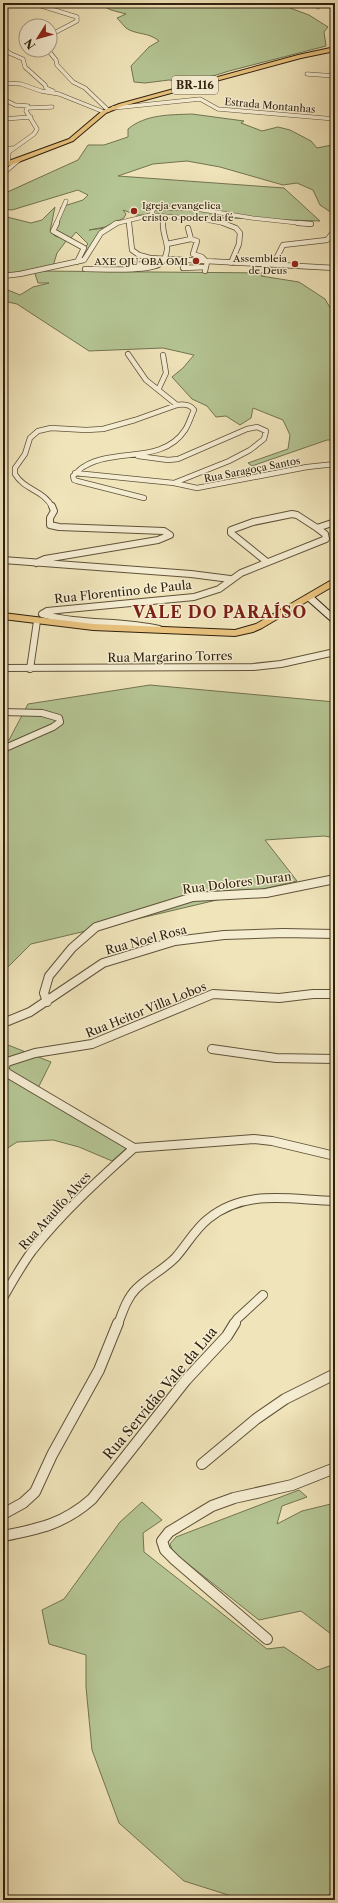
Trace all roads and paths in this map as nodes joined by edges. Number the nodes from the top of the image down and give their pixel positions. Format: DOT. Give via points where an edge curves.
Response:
graph roads {
  1 [pos="32,3"];
  2 [pos="321,3"];
  3 [pos="318,7"];
  4 [pos="58,31"];
  5 [pos="3,46"];
  6 [pos="335,50"];
  7 [pos="54,58"];
  8 [pos="307,74"];
  9 [pos="335,76"];
  10 [pos="3,83"];
  11 [pos="71,98"];
  12 [pos="3,99"];
  13 [pos="52,107"];
  14 [pos="28,108"];
  15 [pos="108,110"];
  16 [pos="31,117"];
  17 [pos="3,119"];
  18 [pos="335,119"];
  19 [pos="13,148"];
  20 [pos="3,149"];
  21 [pos="19,160"];
  22 [pos="6,162"];
  23 [pos="3,174"];
  24 [pos="66,201"];
  25 [pos="151,215"];
  26 [pos="164,217"];
  27 [pos="129,220"];
  28 [pos="311,224"];
  29 [pos="188,228"];
  30 [pos="331,235"];
  31 [pos="191,239"];
  32 [pos="167,244"];
  33 [pos="163,259"];
  34 [pos="77,262"];
  35 [pos="207,262"];
  36 [pos="231,263"];
  37 [pos="125,264"];
  38 [pos="159,265"];
  39 [pos="273,265"];
  40 [pos="183,268"];
  41 [pos="335,268"];
  42 [pos="86,269"];
  43 [pos="3,276"];
  44 [pos="128,354"];
  45 [pos="164,354"];
  46 [pos="159,388"];
  47 [pos="176,405"];
  48 [pos="136,456"];
  49 [pos="335,464"];
  50 [pos="75,473"];
  51 [pos="174,483"];
  52 [pos="144,498"];
  53 [pos="335,522"];
  54 [pos="317,528"];
  55 [pos="3,560"];
  56 [pos="36,562"];
  57 [pos="267,562"];
  58 [pos="230,579"];
  59 [pos="335,582"];
  60 [pos="309,597"];
  61 [pos="3,616"];
  62 [pos="335,620"];
  63 [pos="37,621"];
  64 [pos="165,631"];
  65 [pos="335,652"];
  66 [pos="3,668"];
  67 [pos="30,669"];
  68 [pos="3,712"];
  69 [pos="3,749"];
  70 [pos="335,879"];
  71 [pos="335,934"];
  72 [pos="335,994"];
  73 [pos="47,1002"];
  74 [pos="3,1022"];
  75 [pos="212,1049"];
  76 [pos="335,1060"];
  77 [pos="134,1148"];
  78 [pos="335,1156"];
  79 [pos="335,1201"];
  80 [pos="263,1296"];
  81 [pos="3,1298"];
  82 [pos="335,1374"];
  83 [pos="202,1464"];
  84 [pos="335,1468"];
  85 [pos="3,1514"];
  86 [pos="3,1536"];
  87 [pos="267,1639"];
  1 -- 4 [label="street" via="77,17 73,24"];
  2 -- 3 [label="street"];
  5 -- 11 [label="street" via="9,53 23,59 25,67 46,88"];
  6 -- 15 [label="highway, BR-116" via="300,56"];
  7 -- 15 [label="street" via="57,65 73,82 85,88"];
  8 -- 9 [label="street"];
  10 -- 11 [label="street" via="21,84"];
  11 -- 15 [label="street"];
  12 -- 14 [label="street"];
  13 -- 14 [label="street"];
  14 -- 16 [label="street" via="26,112"];
  15 -- 18 [label="street, Estrada Montanhas" via="200,99 218,109"];
  15 -- 21 [label="highway, BR-116" via="71,140"];
  16 -- 17 [label="street"];
  16 -- 19 [label="street" via="36,131"];
  19 -- 20 [label="street"];
  19 -- 22 [label="street"];
  21 -- 22 [label="highway, BR-116"];
  21 -- 23 [label="street"];
  24 -- 34 [label="street" via="53,231 84,248"];
  25 -- 26 [label="street"];
  25 -- 27 [label="street"];
  25 -- 28 [label="street" via="155,207 184,208"];
  26 -- 32 [label="street" via="162,231"];
  26 -- 36 [label="street" via="199,218 238,228 241,238"];
  27 -- 33 [label="street" via="132,250 144,256"];
  27 -- 34 [label="street" via="105,228 86,258"];
  29 -- 31 [label="street"];
  30 -- 39 [label="street" via="327,240 283,245"];
  31 -- 32 [label="street"];
  31 -- 35 [label="street" via="197,242 193,254"];
  32 -- 33 [label="street"];
  33 -- 35 [label="street"];
  33 -- 38 [label="street"];
  34 -- 43 [label="street"];
  35 -- 36 [label="street"];
  35 -- 40 [label="street" via="206,269"];
  36 -- 39 [label="street"];
  37 -- 38 [label="street"];
  38 -- 42 [label="street" via="130,270"];
  39 -- 41 [label="street"];
  44 -- 46 [label="street" via="146,380"];
  45 -- 46 [label="street" via="166,374"];
  46 -- 47 [label="street"];
  47 -- 48 [label="street" via="186,405 194,410 182,434 167,446"];
  47 -- 56 [label="street" via="126,425 93,430 48,429 35,433 28,440 26,452 16,467 16,476 53,507 50,525 164,531 170,536 45,558"];
  48 -- 50 [label="street" via="89,463"];
  48 -- 51 [label="street" via="178,459 247,429 257,427 266,431 264,439 250,450"];
  49 -- 51 [label="street, Rua Saragoça Santos" via="197,488"];
  50 -- 51 [label="street, Rua Saragoça Santos"];
  50 -- 52 [label="street" via="73,478 77,481"];
  53 -- 54 [label="street"];
  54 -- 57 [label="street, Rua Florentino de Paula" via="325,534 326,539"];
  54 -- 57 [label="street" via="292,514 231,530 231,533"];
  55 -- 56 [label="street, Rua Florentino de Paula"];
  56 -- 58 [label="street, Rua Florentino de Paula"];
  57 -- 58 [label="street, Rua Florentino de Paula"];
  58 -- 64 [label="street, Rua Florentino de Paula" via="219,589 194,597 47,611 42,614 56,618 145,625"];
  59 -- 60 [label="main road"];
  60 -- 62 [label="street"];
  60 -- 64 [label="main road" via="259,626 242,632"];
  61 -- 63 [label="main road"];
  63 -- 64 [label="main road" via="87,627"];
  63 -- 67 [label="street"];
  65 -- 67 [label="street, Rua Margarino Torres" via="281,664 253,667"];
  66 -- 67 [label="street, Rua Margarino Torres"];
  68 -- 69 [label="street" via="42,713 59,718 60,722"];
  70 -- 73 [label="street, Rua Dolores Duran" via="266,892 193,897 96,928 67,951 51,975 43,994"];
  71 -- 73 [label="street, Rua Noel Rosa" via="224,935 175,941 103,963"];
  72 -- 77 [label="street, Rua Heitor Villa Lobos" via="279,998 213,994 92,1044 35,1053 7,1062 4,1068 7,1073"];
  73 -- 74 [label="street, Rua Noel Rosa" via="30,1012"];
  75 -- 76 [label="street" via="276,1058"];
  77 -- 78 [label="street" via="254,1139"];
  77 -- 81 [label="street, Rua Ataulfo Alves" via="98,1180 37,1244"];
  79 -- 85 [label="street" via="254,1198 230,1206 208,1219 174,1259 136,1289 127,1301 99,1370 52,1455 35,1492 23,1503"];
  80 -- 86 [label="street, Rua Servidão Vale da Lua" via="237,1319 227,1336 186,1380 92,1499 66,1519 34,1530"];
  82 -- 83 [label="street" via="285,1399 256,1419"];
  84 -- 87 [label="street" via="292,1485 234,1498 212,1506 169,1532 162,1541 165,1550 175,1560"];
}
